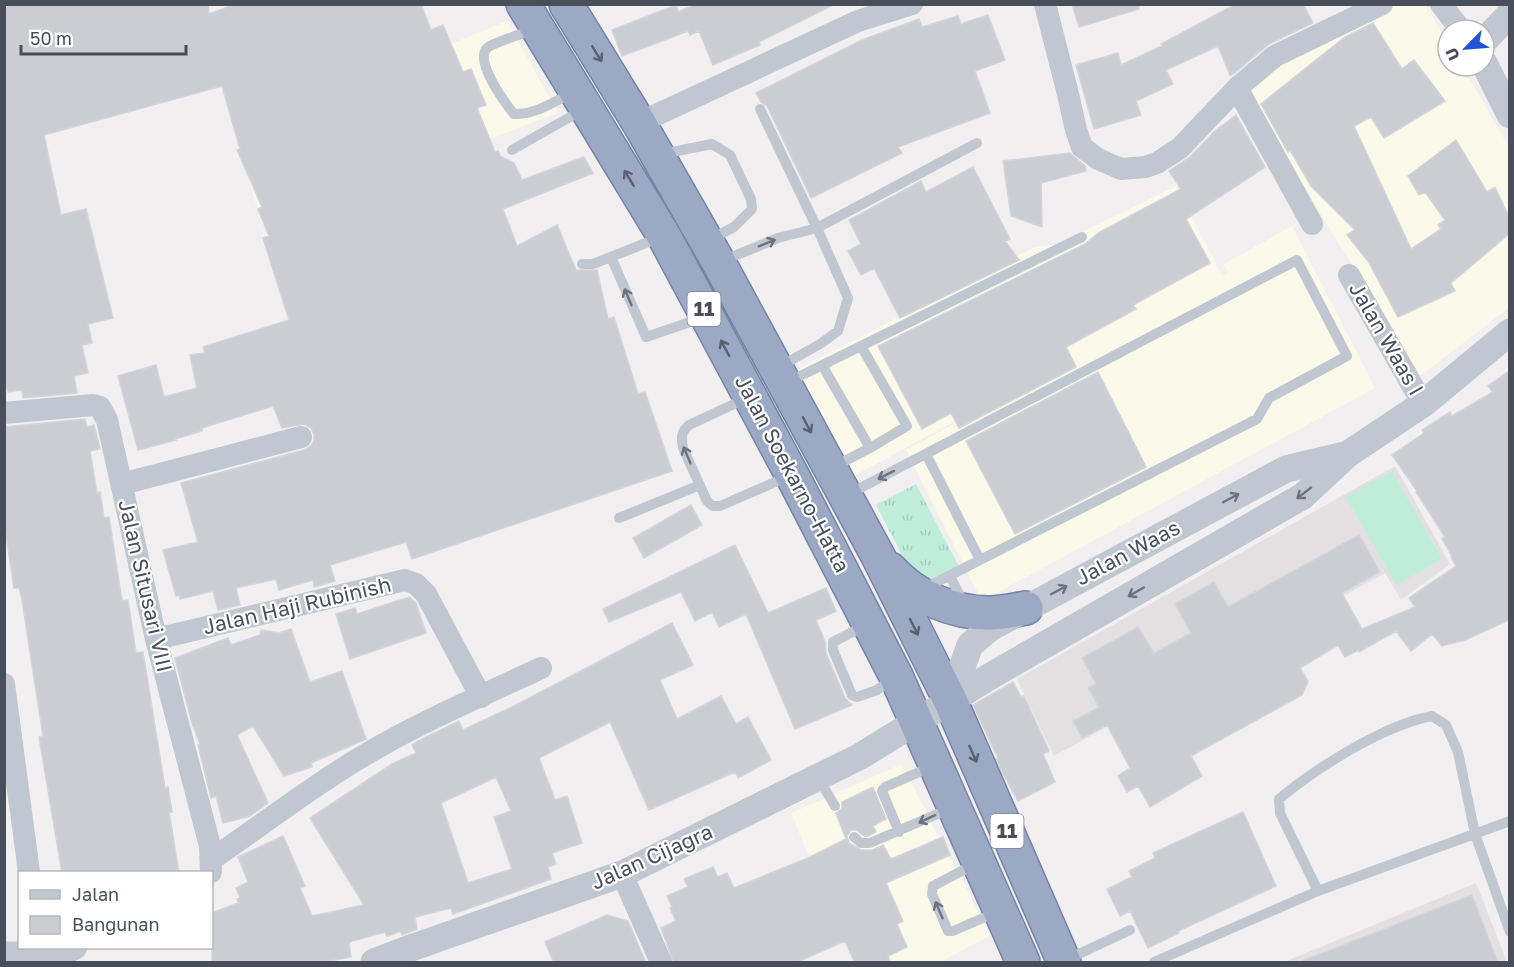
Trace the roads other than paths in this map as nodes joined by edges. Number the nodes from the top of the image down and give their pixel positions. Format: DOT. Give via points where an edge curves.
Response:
graph roads {
  1 [pos="566,4"];
  2 [pos="912,4"];
  3 [pos="1045,4"];
  4 [pos="1382,4"];
  5 [pos="1441,4"];
  6 [pos="1509,14"];
  7 [pos="530,16"];
  8 [pos="1452,18"];
  9 [pos="1496,28"];
  10 [pos="1496,72"];
  11 [pos="1237,88"];
  12 [pos="582,98"];
  13 [pos="760,109"];
  14 [pos="1509,115"];
  15 [pos="639,123"];
  16 [pos="977,143"];
  17 [pos="512,150"];
  18 [pos="657,155"];
  19 [pos="1312,224"];
  20 [pos="817,228"];
  21 [pos="664,236"];
  22 [pos="1082,237"];
  23 [pos="712,252"];
  24 [pos="611,257"];
  25 [pos="582,264"];
  26 [pos="1349,275"];
  27 [pos="708,316"];
  28 [pos="1509,332"];
  29 [pos="861,346"];
  30 [pos="822,365"];
  31 [pos="781,376"];
  32 [pos="751,396"];
  33 [pos="1423,404"];
  34 [pos="4,413"];
  35 [pos="301,437"];
  36 [pos="870,448"];
  37 [pos="926,454"];
  38 [pos="1348,454"];
  39 [pos="792,475"];
  40 [pos="838,482"];
  41 [pos="122,484"];
  42 [pos="700,485"];
  43 [pos="619,518"];
  44 [pos="878,556"];
  45 [pos="980,560"];
  46 [pos="950,576"];
  47 [pos="916,592"];
  48 [pos="1026,608"];
  49 [pos="967,611"];
  50 [pos="869,623"];
  51 [pos="156,639"];
  52 [pos="541,668"];
  53 [pos="896,676"];
  54 [pos="4,684"];
  55 [pos="481,697"];
  56 [pos="950,700"];
  57 [pos="917,723"];
  58 [pos="936,765"];
  59 [pos="818,778"];
  60 [pos="835,806"];
  61 [pos="954,807"];
  62 [pos="1509,820"];
  63 [pos="899,832"];
  64 [pos="1475,834"];
  65 [pos="854,837"];
  66 [pos="979,862"];
  67 [pos="212,866"];
  68 [pos="29,871"];
  69 [pos="622,874"];
  70 [pos="1318,891"];
  71 [pos="1000,911"];
  72 [pos="1130,930"];
  73 [pos="1509,932"];
  74 [pos="4,955"];
  75 [pos="53,955"];
  76 [pos="1064,962"];
  77 [pos="374,963"];
  78 [pos="661,963"];
  79 [pos="1023,963"];
  80 [pos="1154,963"];
  1 -- 15 [label="highway, Jalan Soekarno-Hatta / 11, one-way"];
  2 -- 15 [label="street" via="858,21"];
  3 -- 11 [label="street" via="1082,147 1121,169 1145,167 1180,148"];
  4 -- 11 [label="street" via="1275,56"];
  5 -- 8 [label="street"];
  6 -- 9 [label="street"];
  7 -- 12 [label="highway, Jalan Soekarno-Hatta / 11"];
  7 -- 12 [label="lane" via="483,54 484,65 507,105 514,114 527,114"];
  10 -- 14 [label="street"];
  11 -- 19 [label="street"];
  12 -- 17 [label="lane"];
  21 -- 12 [label="highway, Jalan Soekarno-Hatta / 11, one-way"];
  13 -- 20 [label="lane"];
  15 -- 18 [label="highway, Jalan Soekarno-Hatta / 11"];
  16 -- 20 [label="lane"];
  18 -- 23 [label="highway, Jalan Soekarno-Hatta / 11"];
  18 -- 23 [label="lane" via="711,144 730,155 752,209"];
  23 -- 20 [label="lane, one-way"];
  20 -- 31 [label="lane" via="848,298 838,331"];
  21 -- 24 [label="lane"];
  21 -- 27 [label="highway, Jalan Soekarno-Hatta / 11"];
  22 -- 29 [label="lane"];
  23 -- 31 [label="highway, Jalan Soekarno-Hatta / 11"];
  24 -- 25 [label="lane"];
  27 -- 24 [label="lane, one-way" via="646,337"];
  26 -- 33 [label="street, Jalan Waas I"];
  32 -- 27 [label="highway, Jalan Soekarno-Hatta / 11, one-way"];
  28 -- 33 [label="street, Jalan Waas"];
  29 -- 30 [label="lane"];
  29 -- 36 [label="lane" via="907,426"];
  30 -- 31 [label="lane"];
  30 -- 36 [label="lane"];
  31 -- 40 [label="highway, Jalan Soekarno-Hatta / 11, one-way"];
  32 -- 39 [label="highway, Jalan Soekarno-Hatta / 11"];
  42 -- 32 [label="lane, one-way" via="683,448 683,431"];
  33 -- 38 [label="street, Jalan Waas"];
  34 -- 41 [label="street, Jalan Situsari VIII" via="100,407 107,420"];
  35 -- 41 [label="street"];
  36 -- 40 [label="lane"];
  37 -- 40 [label="lane, one-way"];
  37 -- 45 [label="lane"];
  37 -- 45 [label="lane" via="1297,260 1347,356 1269,398 1257,420"];
  48 -- 38 [label="street, Jalan Waas, one-way" via="1286,469"];
  38 -- 56 [label="street, Jalan Waas, one-way" via="1303,496"];
  39 -- 42 [label="lane" via="720,506 707,501"];
  39 -- 50 [label="highway, Jalan Soekarno-Hatta / 11"];
  40 -- 44 [label="highway, Jalan Soekarno-Hatta / 11"];
  41 -- 51 [label="street, Jalan Situsari VIII"];
  42 -- 43 [label="lane"];
  44 -- 47 [label="highway"];
  44 -- 56 [label="highway, Jalan Soekarno-Hatta / 11, one-way"];
  45 -- 46 [label="lane"];
  46 -- 47 [label="lane"];
  46 -- 49 [label="lane"];
  47 -- 49 [label="highway"];
  48 -- 49 [label="highway" via="990,613"];
  48 -- 56 [label="street, Jalan Waas" via="990,628 970,645"];
  50 -- 53 [label="highway, Jalan Soekarno-Hatta / 11"];
  50 -- 53 [label="lane" via="833,642 852,695 857,698 876,690"];
  51 -- 55 [label="street, Jalan Haji Rubinish" via="405,580 426,594"];
  51 -- 67 [label="street, Jalan Situsari VIII"];
  52 -- 55 [label="street"];
  53 -- 57 [label="highway, Jalan Soekarno-Hatta / 11"];
  54 -- 68 [label="street"];
  55 -- 67 [label="street" via="383,744"];
  56 -- 57 [label="street, Jalan Waas"];
  56 -- 76 [label="highway, Jalan Soekarno-Hatta / 11, one-way"];
  57 -- 58 [label="highway, Jalan Soekarno-Hatta / 11"];
  57 -- 59 [label="street, Jalan Cijagra"];
  58 -- 61 [label="highway, Jalan Soekarno-Hatta / 11"];
  58 -- 63 [label="lane" via="882,791"];
  59 -- 60 [label="lane"];
  59 -- 69 [label="street, Jalan Cijagra"];
  61 -- 63 [label="lane, one-way"];
  61 -- 66 [label="highway, Jalan Soekarno-Hatta / 11"];
  62 -- 64 [label="lane"];
  63 -- 65 [label="lane" via="870,843 861,843"];
  64 -- 70 [label="lane"];
  64 -- 70 [label="lane" via="1458,752 1446,726 1432,716 1420,718 1351,749 1279,799 1280,813"];
  64 -- 73 [label="lane"];
  66 -- 71 [label="highway, Jalan Soekarno-Hatta / 11"];
  71 -- 66 [label="lane, one-way" via="948,930 932,894 933,886"];
  69 -- 77 [label="street, Jalan Cijagra"];
  69 -- 78 [label="street"];
  70 -- 80 [label="lane"];
  71 -- 79 [label="highway, Jalan Soekarno-Hatta / 11"];
  72 -- 76 [label="lane"];
  74 -- 75 [label="street"];
}
